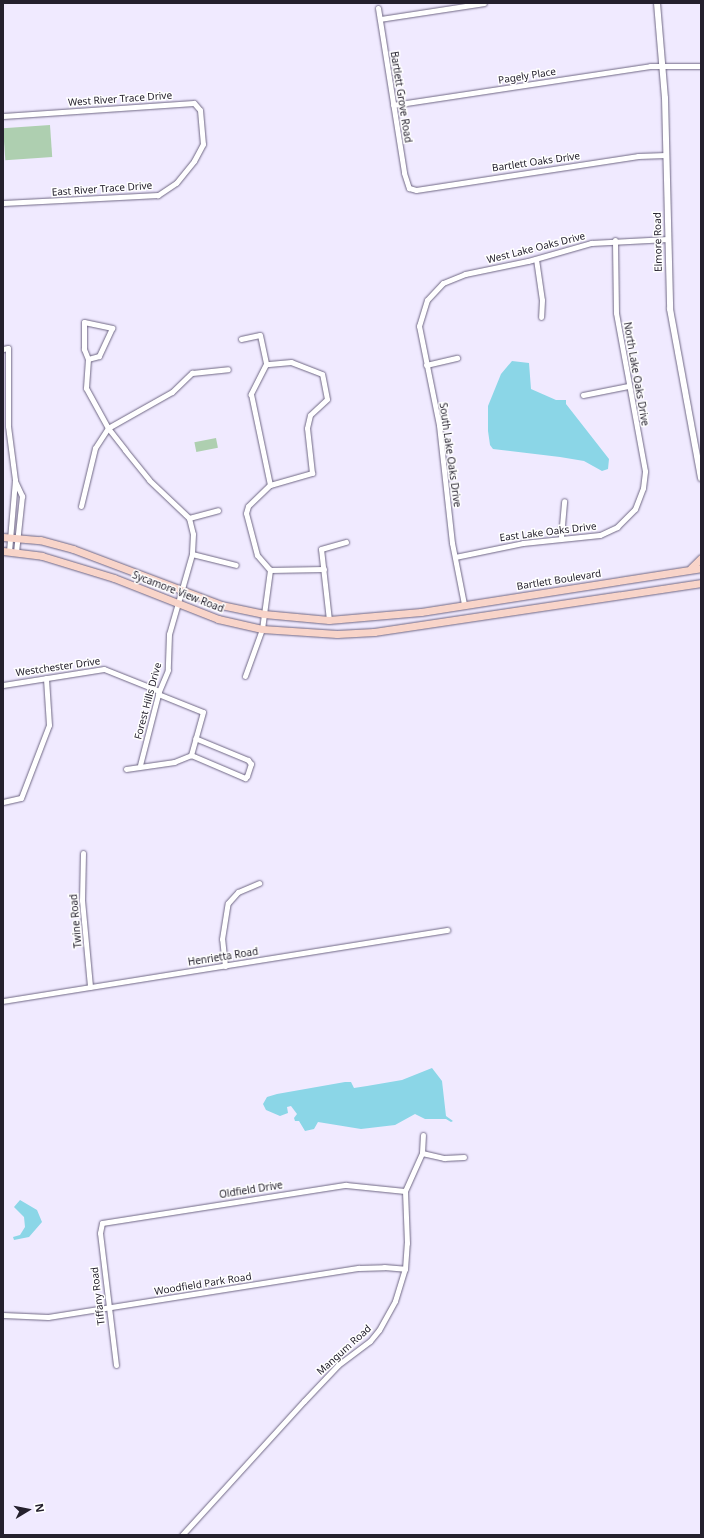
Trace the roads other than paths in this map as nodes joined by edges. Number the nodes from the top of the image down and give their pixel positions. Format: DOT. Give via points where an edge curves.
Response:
graph roads {
  1 [pos="484,3"];
  2 [pos="656,3"];
  3 [pos="378,8"];
  4 [pos="380,19"];
  5 [pos="664,66"];
  6 [pos="701,66"];
  7 [pos="393,105"];
  8 [pos="3,116"];
  9 [pos="203,144"];
  10 [pos="666,155"];
  11 [pos="409,188"];
  12 [pos="3,203"];
  13 [pos="615,240"];
  14 [pos="668,240"];
  15 [pos="536,259"];
  16 [pos="423,308"];
  17 [pos="541,317"];
  18 [pos="241,339"];
  19 [pos="5,348"];
  20 [pos="457,358"];
  21 [pos="88,359"];
  22 [pos="266,364"];
  23 [pos="426,365"];
  24 [pos="228,368"];
  25 [pos="628,386"];
  26 [pos="583,395"];
  27 [pos="6,426"];
  28 [pos="108,428"];
  29 [pos="701,475"];
  30 [pos="15,480"];
  31 [pos="270,485"];
  32 [pos="564,501"];
  33 [pos="81,506"];
  34 [pos="635,509"];
  35 [pos="218,510"];
  36 [pos="189,518"];
  37 [pos="3,537"];
  38 [pos="561,537"];
  39 [pos="14,538"];
  40 [pos="346,542"];
  41 [pos="9,551"];
  42 [pos="192,554"];
  43 [pos="455,557"];
  44 [pos="701,558"];
  45 [pos="236,565"];
  46 [pos="701,568"];
  47 [pos="324,569"];
  48 [pos="270,570"];
  49 [pos="689,570"];
  50 [pos="701,583"];
  51 [pos="570,588"];
  52 [pos="181,593"];
  53 [pos="572,602"];
  54 [pos="178,604"];
  55 [pos="464,604"];
  56 [pos="421,612"];
  57 [pos="264,617"];
  58 [pos="372,618"];
  59 [pos="329,620"];
  60 [pos="262,628"];
  61 [pos="374,632"];
  62 [pos="245,676"];
  63 [pos="46,678"];
  64 [pos="3,685"];
  65 [pos="159,692"];
  66 [pos="195,738"];
  67 [pos="191,755"];
  68 [pos="140,765"];
  69 [pos="126,768"];
  70 [pos="3,802"];
  71 [pos="84,853"];
  72 [pos="259,883"];
  73 [pos="447,930"];
  74 [pos="225,966"];
  75 [pos="90,987"];
  76 [pos="3,1001"];
  77 [pos="423,1135"];
  78 [pos="422,1153"];
  79 [pos="464,1157"];
  80 [pos="405,1191"];
  81 [pos="100,1225"];
  82 [pos="405,1269"];
  83 [pos="109,1308"];
  84 [pos="3,1315"];
  85 [pos="116,1365"];
  86 [pos="182,1535"];
  1 -- 4 [label="street"];
  2 -- 5 [label="street, Elmore Road"];
  3 -- 4 [label="street, Bartlett Grove Road"];
  4 -- 7 [label="street, Bartlett Grove Road"];
  5 -- 6 [label="street, Pagely Place"];
  5 -- 7 [label="street, Pagely Place"];
  5 -- 10 [label="street, Elmore Road"];
  7 -- 11 [label="street, Bartlett Grove Road"];
  8 -- 9 [label="street, West River Trace Drive" via="194,103 200,110"];
  9 -- 12 [label="street, East River Trace Drive" via="194,161 176,183 158,195"];
  10 -- 11 [label="street, Bartlett Oaks Drive" via="638,156 416,190"];
  10 -- 14 [label="street, Elmore Road"];
  13 -- 14 [label="street, West Lake Oaks Drive"];
  13 -- 15 [label="street, West Lake Oaks Drive" via="575,247"];
  13 -- 25 [label="street, North Lake Oaks Drive" via="616,313"];
  14 -- 29 [label="street, Elmore Road" via="672,324"];
  15 -- 16 [label="street, West Lake Oaks Drive" via="452,278 434,291"];
  15 -- 17 [label="street" via="542,300"];
  16 -- 23 [label="street, South Lake Oaks Drive" via="419,326"];
  18 -- 22 [label="street" via="260,336"];
  19 -- 27 [label="street"];
  20 -- 23 [label="street"];
  21 -- 21 [label="street" via="84,349 84,322 112,328 98,356"];
  21 -- 28 [label="street" via="86,388"];
  22 -- 31 [label="street" via="251,394"];
  22 -- 31 [label="street" via="291,362 322,374 327,399 310,415 307,428 312,473"];
  23 -- 43 [label="street, South Lake Oaks Drive" via="441,440"];
  24 -- 28 [label="street" via="192,373 172,392"];
  25 -- 26 [label="street"];
  25 -- 34 [label="street, North Lake Oaks Drive" via="645,472 643,488"];
  27 -- 30 [label="street"];
  28 -- 33 [label="street" via="95,448"];
  28 -- 36 [label="street" via="149,480"];
  30 -- 39 [label="street"];
  30 -- 39 [label="street" via="22,496"];
  31 -- 48 [label="street" via="248,506 246,513 257,555"];
  32 -- 38 [label="street"];
  34 -- 38 [label="street, East Lake Oaks Drive" via="626,521 609,532 600,535"];
  35 -- 36 [label="street"];
  36 -- 42 [label="street, Forest Hills Drive" via="193,534"];
  37 -- 39 [label="main road, Sycamore View Road"];
  38 -- 43 [label="street, East Lake Oaks Drive"];
  39 -- 41 [label="street"];
  39 -- 52 [label="main road, Sycamore View Road" via="40,540 73,549"];
  40 -- 47 [label="street" via="321,549"];
  41 -- 54 [label="main road, Sycamore View Road" via="42,556 114,578"];
  42 -- 45 [label="street"];
  42 -- 52 [label="street, Forest Hills Drive"];
  43 -- 55 [label="street, South Lake Oaks Drive"];
  44 -- 49 [label="main road"];
  46 -- 49 [label="main road, Bartlett Boulevard"];
  47 -- 48 [label="street"];
  47 -- 59 [label="street"];
  48 -- 57 [label="street"];
  49 -- 51 [label="main road, Bartlett Boulevard"];
  50 -- 53 [label="main road"];
  51 -- 53 [label="main road"];
  51 -- 55 [label="main road, Bartlett Boulevard"];
  52 -- 54 [label="street, Forest Hills Drive"];
  52 -- 57 [label="main road, Sycamore View Road"];
  53 -- 61 [label="main road, Sycamore View Road"];
  54 -- 60 [label="main road, Sycamore View Road" via="218,619"];
  54 -- 65 [label="street, Forest Hills Drive" via="169,634 168,670"];
  55 -- 56 [label="main road, Bartlett Boulevard"];
  56 -- 58 [label="main road, Sycamore View Road"];
  57 -- 59 [label="main road, Sycamore View Road"];
  57 -- 60 [label="street"];
  58 -- 59 [label="main road, Sycamore View Road"];
  58 -- 61 [label="main road"];
  60 -- 61 [label="main road, Sycamore View Road" via="337,634"];
  60 -- 62 [label="street"];
  63 -- 64 [label="street, Westchester Drive"];
  63 -- 65 [label="street, Westchester Drive" via="104,668"];
  63 -- 70 [label="street" via="49,725 21,798"];
  65 -- 66 [label="street, Westchester Drive" via="203,712"];
  65 -- 68 [label="street, Forest Hills Drive"];
  66 -- 67 [label="street"];
  66 -- 67 [label="street" via="248,760 251,764 245,778"];
  67 -- 68 [label="street" via="174,762"];
  68 -- 69 [label="street"];
  71 -- 75 [label="street, Twine Road" via="82,900"];
  72 -- 74 [label="street" via="238,892 228,903 222,939"];
  73 -- 74 [label="street, Henrietta Road"];
  74 -- 75 [label="street, Henrietta Road"];
  75 -- 76 [label="street, Henrietta Road"];
  77 -- 78 [label="street, Mangum Road"];
  78 -- 79 [label="street" via="444,1158"];
  78 -- 80 [label="street, Mangum Road"];
  80 -- 81 [label="street, Oldfield Drive" via="346,1185 110,1221"];
  80 -- 82 [label="street, Mangum Road"];
  81 -- 83 [label="street, Tiffany Road"];
  82 -- 83 [label="street, Woodfield Park Road" via="359,1268"];
  82 -- 86 [label="street, Mangum Road" via="395,1301 380,1330 323,1381"];
  83 -- 84 [label="street, Woodfield Park Road" via="48,1317"];
  83 -- 85 [label="street, Tiffany Road"];
}
